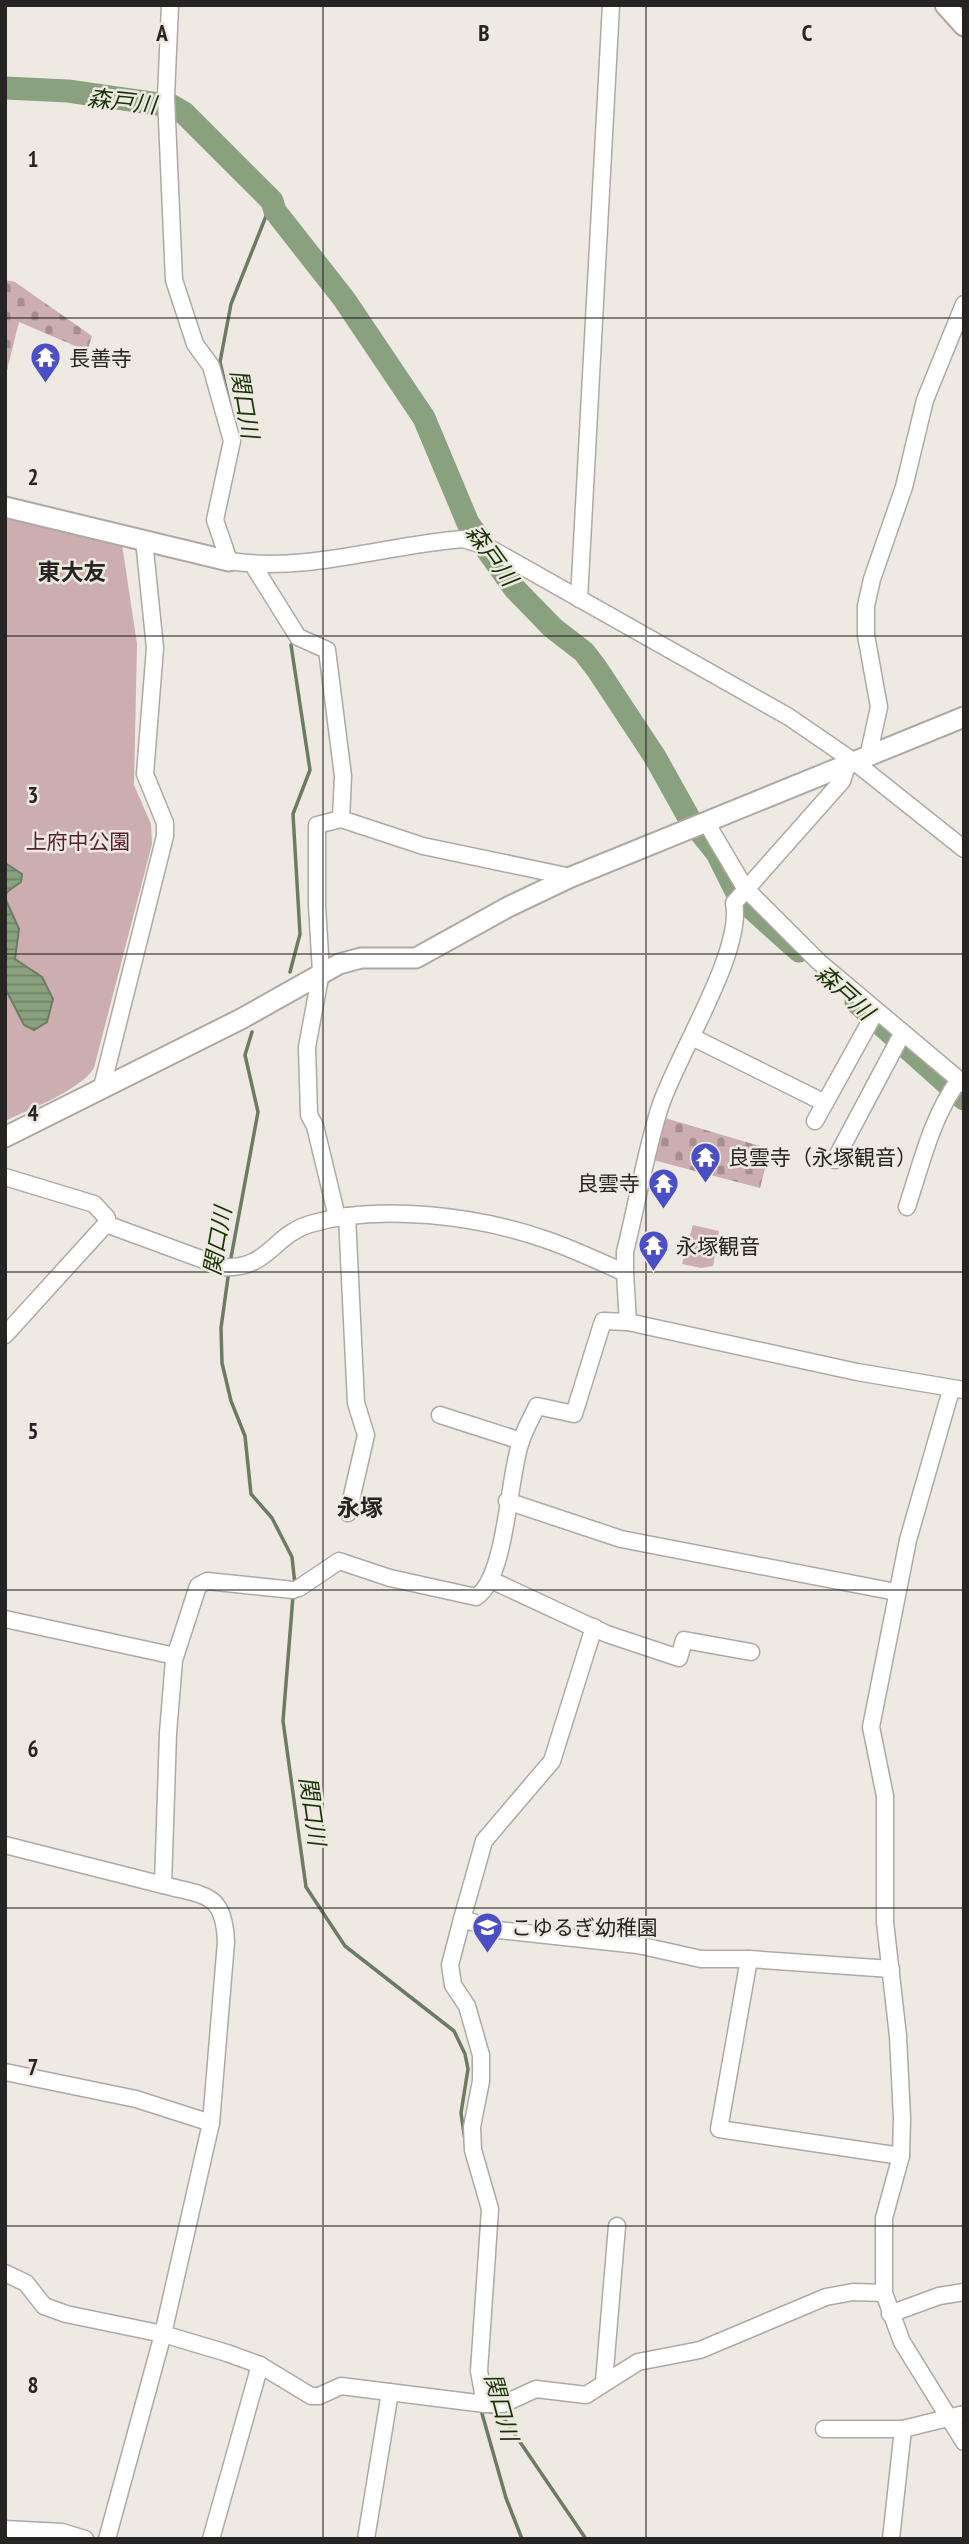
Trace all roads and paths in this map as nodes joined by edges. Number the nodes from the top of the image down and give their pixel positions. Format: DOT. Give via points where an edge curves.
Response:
graph roads {
  1 [pos="170,5"];
  2 [pos="611,5"];
  3 [pos="945,5"];
  4 [pos="964,26"];
  5 [pos="964,304"];
  6 [pos="5,507"];
  7 [pos="144,540"];
  8 [pos="229,561"];
  9 [pos="253,565"];
  10 [pos="579,599"];
  11 [pos="964,717"];
  12 [pos="857,762"];
  13 [pos="341,819"];
  14 [pos="698,826"];
  15 [pos="964,849"];
  16 [pos="571,877"];
  17 [pos="741,894"];
  18 [pos="321,972"];
  19 [pos="876,1012"];
  20 [pos="902,1034"];
  21 [pos="692,1037"];
  22 [pos="962,1082"];
  23 [pos="102,1087"];
  24 [pos="825,1103"];
  25 [pos="815,1121"];
  26 [pos="5,1137"];
  27 [pos="835,1160"];
  28 [pos="5,1177"];
  29 [pos="907,1207"];
  30 [pos="342,1216"];
  31 [pos="106,1224"];
  32 [pos="625,1273"];
  33 [pos="628,1322"];
  34 [pos="5,1335"];
  35 [pos="958,1390"];
  36 [pos="440,1415"];
  37 [pos="521,1441"];
  38 [pos="507,1501"];
  39 [pos="348,1513"];
  40 [pos="491,1580"];
  41 [pos="896,1592"];
  42 [pos="5,1619"];
  43 [pos="594,1627"];
  44 [pos="751,1652"];
  45 [pos="175,1656"];
  46 [pos="5,1845"];
  47 [pos="163,1885"];
  48 [pos="462,1919"];
  49 [pos="750,1958"];
  50 [pos="891,1969"];
  51 [pos="5,2072"];
  52 [pos="211,2123"];
  53 [pos="901,2156"];
  54 [pos="617,2226"];
  55 [pos="5,2273"];
  56 [pos="964,2292"];
  57 [pos="884,2293"];
  58 [pos="890,2314"];
  59 [pos="163,2334"];
  60 [pos="260,2365"];
  61 [pos="604,2382"];
  62 [pos="390,2392"];
  63 [pos="479,2404"];
  64 [pos="956,2415"];
  65 [pos="824,2429"];
  66 [pos="903,2429"];
  67 [pos="964,2442"];
  68 [pos="5,2529"];
  69 [pos="85,2539"];
  70 [pos="107,2539"];
  71 [pos="211,2539"];
  72 [pos="366,2539"];
  73 [pos="891,2539"];
  1 -- 8 [label="street" via="166,104 174,280 195,344 211,366 232,441 215,520"];
  2 -- 10 [label="street"];
  3 -- 4 [label="street"];
  5 -- 12 [label="street" via="925,400 904,487 872,579 866,635 879,707"];
  6 -- 7 [label="street"];
  7 -- 8 [label="street"];
  7 -- 23 [label="street" via="155,648 145,774 165,824 165,836"];
  8 -- 9 [label="street"];
  9 -- 10 [label="street" via="311,562 463,539 486,546"];
  9 -- 13 [label="street" via="298,637 327,650 343,776"];
  10 -- 12 [label="street" via="789,717"];
  11 -- 12 [label="street"];
  12 -- 14 [label="street"];
  12 -- 15 [label="street"];
  12 -- 17 [label="street"];
  13 -- 16 [label="street" via="423,846"];
  13 -- 18 [label="street" via="317,825"];
  14 -- 16 [label="street"];
  14 -- 17 [label="street"];
  16 -- 18 [label="street" via="416,958 361,958"];
  17 -- 19 [label="street"];
  17 -- 21 [label="street" via="734,903 735,921 726,951"];
  18 -- 23 [label="street" via="241,1019"];
  18 -- 30 [label="street" via="307,1047 309,1115"];
  19 -- 20 [label="street"];
  19 -- 24 [label="street"];
  20 -- 22 [label="street"];
  20 -- 27 [label="street"];
  21 -- 24 [label="street"];
  21 -- 32 [label="street" via="660,1108 625,1252"];
  22 -- 29 [label="street" via="949,1094"];
  23 -- 26 [label="street"];
  24 -- 25 [label="street"];
  28 -- 31 [label="street" via="94,1204 107,1218"];
  30 -- 31 [label="street" via="303,1226 264,1257 230,1268"];
  30 -- 32 [label="street" via="451,1217 544,1238"];
  30 -- 39 [label="street" via="356,1403 366,1435"];
  31 -- 34 [label="street"];
  32 -- 33 [label="street"];
  33 -- 35 [label="street"];
  33 -- 37 [label="street" via="603,1321 574,1414 537,1405"];
  35 -- 41 [label="street"];
  36 -- 37 [label="street"];
  37 -- 38 [label="street"];
  38 -- 40 [label="street" via="505,1530"];
  38 -- 41 [label="street" via="621,1539"];
  40 -- 43 [label="street"];
  40 -- 45 [label="street" via="476,1597 339,1561 296,1589 207,1581 198,1586"];
  41 -- 50 [label="street" via="871,1727 885,1796 885,1922"];
  42 -- 45 [label="street"];
  43 -- 44 [label="street" via="679,1658 684,1640"];
  43 -- 48 [label="street" via="552,1761 484,1841"];
  45 -- 47 [label="street"];
  46 -- 47 [label="street"];
  47 -- 52 [label="street" via="207,1897 224,1914 226,1942"];
  48 -- 49 [label="street" via="499,1930 638,1945 701,1959"];
  48 -- 63 [label="street" via="450,1965 453,1985 467,2007 481,2055 472,2127 491,2209"];
  49 -- 50 [label="street"];
  49 -- 53 [label="street" via="719,2129"];
  50 -- 53 [label="street"];
  51 -- 52 [label="street" via="136,2099"];
  52 -- 59 [label="street"];
  53 -- 57 [label="street" via="884,2218"];
  54 -- 61 [label="street"];
  55 -- 59 [label="street" via="26,2283 44,2306"];
  56 -- 58 [label="street"];
  57 -- 58 [label="street"];
  57 -- 61 [label="street" via="826,2297 700,2350 638,2362"];
  58 -- 64 [label="street" via="902,2342"];
  59 -- 60 [label="street"];
  59 -- 70 [label="street"];
  60 -- 62 [label="street" via="311,2396 341,2386"];
  60 -- 71 [label="street"];
  61 -- 63 [label="street" via="586,2395 536,2389 503,2404"];
  62 -- 63 [label="street"];
  62 -- 72 [label="street"];
  64 -- 66 [label="street"];
  64 -- 67 [label="street"];
  65 -- 66 [label="street"];
  66 -- 73 [label="street"];
  68 -- 69 [label="street" via="62,2532"];
}
